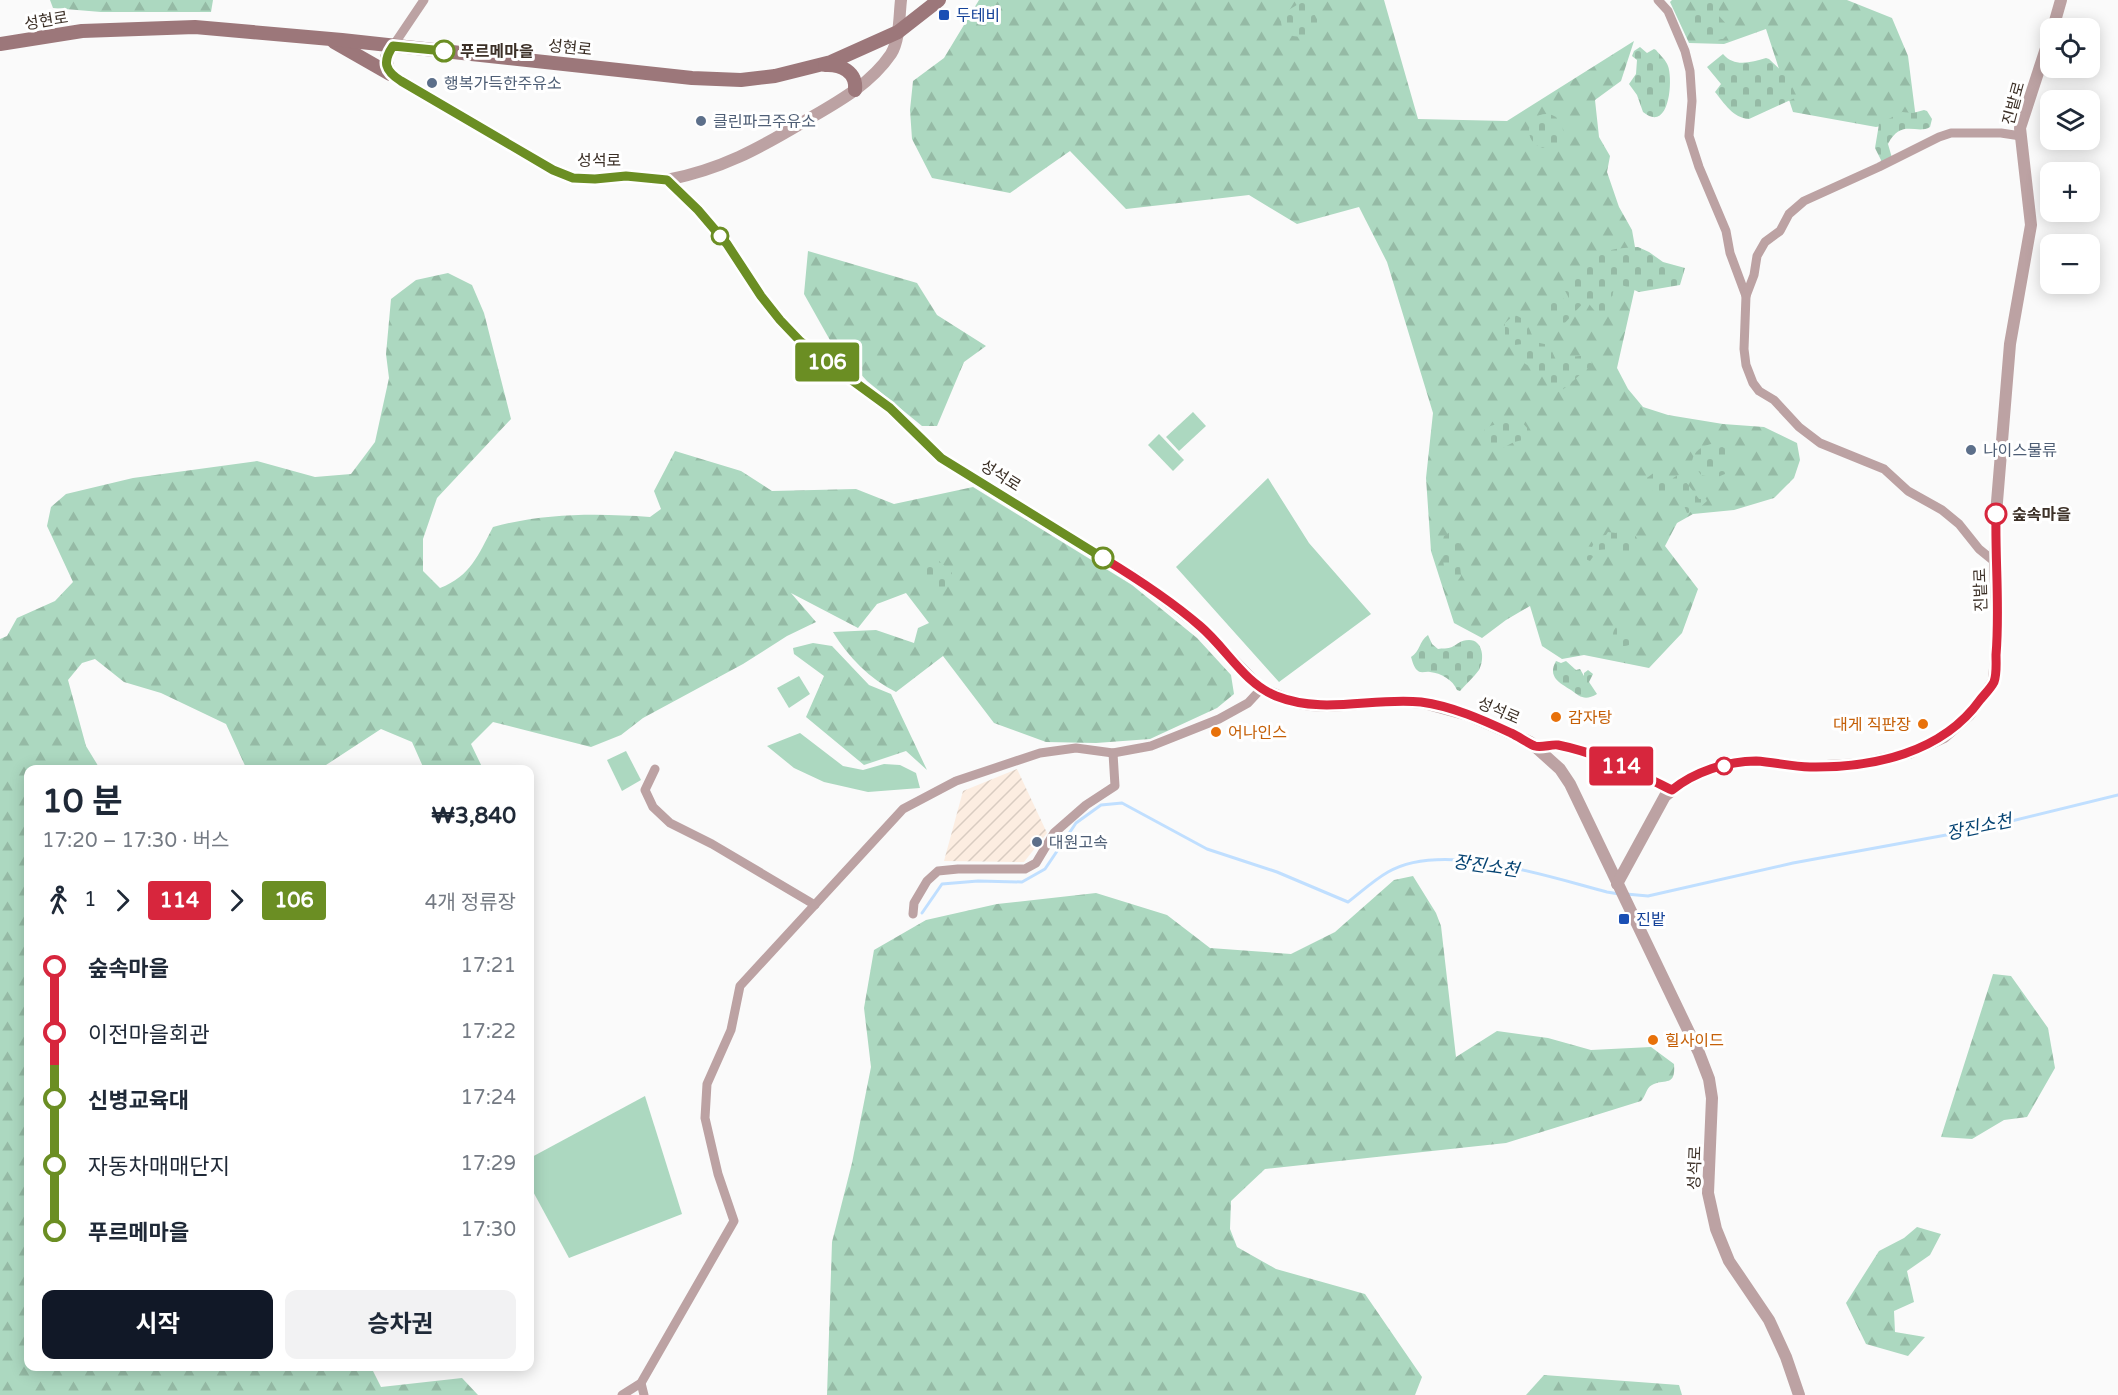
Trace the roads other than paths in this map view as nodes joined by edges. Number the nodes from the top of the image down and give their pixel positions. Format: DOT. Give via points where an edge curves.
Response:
graph roads {
  1 [pos="424,0"];
  2 [pos="901,0"];
  3 [pos="939,0"];
  4 [pos="1658,0"];
  5 [pos="2061,0"];
  6 [pos="2056,18"];
  7 [pos="898,32"];
  8 [pos="327,39"];
  9 [pos="0,44"];
  10 [pos="393,46"];
  11 [pos="820,65"];
  12 [pos="2040,67"];
  13 [pos="390,74"];
  14 [pos="855,90"];
  15 [pos="2021,136"];
  16 [pos="667,180"];
  17 [pos="1746,296"];
  18 [pos="1995,562"];
  19 [pos="1261,689"];
  20 [pos="1535,746"];
  21 [pos="1113,753"];
  22 [pos="655,769"];
  23 [pos="1672,790"];
  24 [pos="1618,886"];
  25 [pos="815,905"];
  26 [pos="913,914"];
  27 [pos="641,1383"];
  28 [pos="622,1395"];
  29 [pos="644,1395"];
  30 [pos="1798,1395"];
  1 -- 10 [label="street"];
  2 -- 7 [label="street"];
  3 -- 7 [label="main road, 성현로"];
  4 -- 17 [label="street" via="1668,11 1685,51 1692,101 1689,136"];
  5 -- 6 [label="street"];
  7 -- 11 [label="main road, 성현로"];
  7 -- 14 [label="street" via="892,52"];
  8 -- 9 [label="main road, 성현로" via="195,27 82,31"];
  8 -- 10 [label="main road, 성현로"];
  8 -- 13 [label="main road"];
  10 -- 11 [label="main road, 성현로" via="692,78 741,80"];
  10 -- 13 [label="street" via="386,57"];
  11 -- 14 [label="main road" via="846,69"];
  12 -- 15 [label="street, 진밭로" via="2020,128"];
  13 -- 16 [label="street, 성석로" via="573,178 626,176"];
  14 -- 16 [label="street" via="732,162"];
  15 -- 17 [label="street" via="2001,133 1939,137 1804,201 1789,214 1780,231 1765,242"];
  15 -- 18 [label="street, 진밭로" via="2031,225 2010,344"];
  16 -- 19 [label="street, 성석로" via="727,244 761,296 800,341 890,408 941,458 1138,579 1201,627"];
  17 -- 18 [label="street" via="1746,365 1759,391 1820,443 1884,469 1908,491 1942,510"];
  18 -- 23 [label="street, 진밭로" via="1998,631 1994,681 1969,715 1944,737 1909,753 1862,764 1809,767 1756,761 1733,763 1704,771"];
  19 -- 20 [label="street, 성석로" via="1311,705 1424,703 1468,715"];
  19 -- 21 [label="street" via="1248,703 1202,727 1151,746"];
  20 -- 23 [label="street" via="1555,744 1605,758"];
  20 -- 24 [label="street, 성석로" via="1570,784"];
  21 -- 25 [label="street" via="1076,748 1040,753 957,781 903,809"];
  21 -- 26 [label="street" via="1115,786 1054,833 1036,863 1025,869 938,871 914,903"];
  22 -- 25 [label="street" via="645,790 653,807 670,823"];
  23 -- 24 [label="street, 진밭로" via="1665,796"];
  24 -- 30 [label="street, 성석로" via="1686,1023 1709,1079 1712,1098 1708,1193 1723,1249 1768,1320"];
  25 -- 27 [label="street" via="740,986 731,1030 707,1084 705,1118 734,1221"];
  27 -- 28 [label="street"];
  27 -- 29 [label="street"];
}
